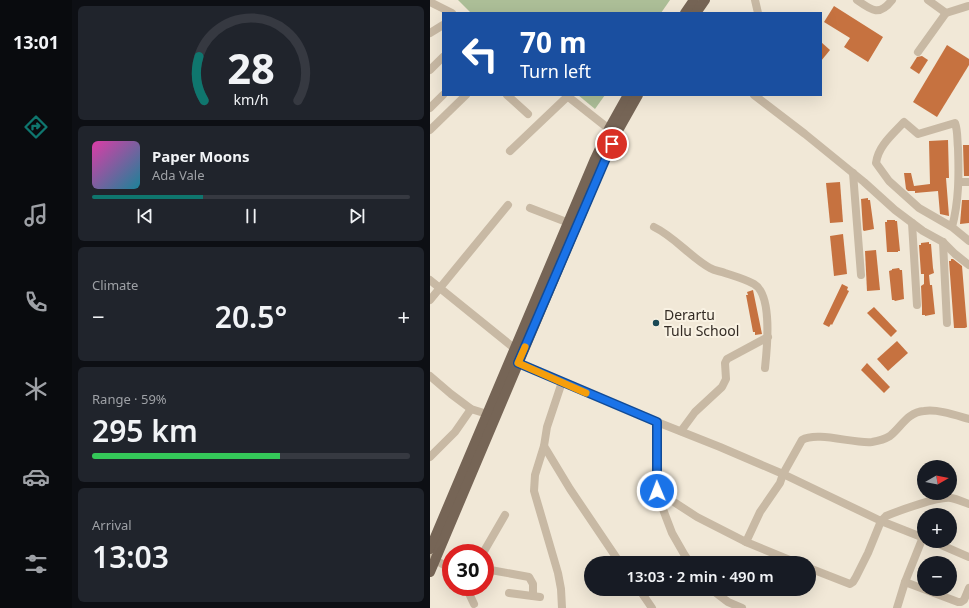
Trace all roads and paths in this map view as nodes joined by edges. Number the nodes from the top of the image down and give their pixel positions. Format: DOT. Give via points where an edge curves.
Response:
graph roads {
  1 [pos="694,0"];
  2 [pos="706,0"];
  3 [pos="755,0"];
  4 [pos="857,0"];
  5 [pos="892,0"];
  6 [pos="928,0"];
  7 [pos="430,2"];
  8 [pos="968,5"];
  9 [pos="450,12"];
  10 [pos="686,12"];
  11 [pos="697,12"];
  12 [pos="758,12"];
  13 [pos="946,13"];
  14 [pos="442,25"];
  15 [pos="430,33"];
  16 [pos="918,52"];
  17 [pos="442,58"];
  18 [pos="430,70"];
  19 [pos="442,96"];
  20 [pos="465,96"];
  21 [pos="508,96"];
  22 [pos="567,96"];
  23 [pos="627,96"];
  24 [pos="637,96"];
  25 [pos="755,96"];
  26 [pos="430,108"];
  27 [pos="528,114"];
  28 [pos="609,129"];
  29 [pos="430,130"];
  30 [pos="510,151"];
  31 [pos="853,173"];
  32 [pos="959,182"];
  33 [pos="969,182"];
  34 [pos="508,205"];
  35 [pos="530,208"];
  36 [pos="569,223"];
  37 [pos="912,223"];
  38 [pos="654,227"];
  39 [pos="952,227"];
  40 [pos="969,241"];
  41 [pos="943,242"];
  42 [pos="969,265"];
  43 [pos="861,275"];
  44 [pos="430,280"];
  45 [pos="441,288"];
  46 [pos="430,300"];
  47 [pos="917,305"];
  48 [pos="947,323"];
  49 [pos="768,337"];
  50 [pos="514,348"];
  51 [pos="514,361"];
  52 [pos="765,368"];
  53 [pos="430,376"];
  54 [pos="562,382"];
  55 [pos="471,408"];
  56 [pos="487,414"];
  57 [pos="969,418"];
  58 [pos="657,422"];
  59 [pos="681,431"];
  60 [pos="544,446"];
  61 [pos="430,457"];
  62 [pos="783,474"];
  63 [pos="657,491"];
  64 [pos="969,504"];
  65 [pos="505,515"];
  66 [pos="881,521"];
  67 [pos="917,535"];
  68 [pos="746,542"];
  69 [pos="488,544"];
  70 [pos="920,548"];
  71 [pos="949,548"];
  72 [pos="430,549"];
  73 [pos="615,556"];
  74 [pos="685,556"];
  75 [pos="779,556"];
  76 [pos="969,556"];
  77 [pos="433,558"];
  78 [pos="442,564"];
  79 [pos="494,571"];
  80 [pos="816,571"];
  81 [pos="430,572"];
  82 [pos="905,582"];
  83 [pos="969,588"];
  84 [pos="509,594"];
  85 [pos="470,596"];
  86 [pos="644,596"];
  87 [pos="720,596"];
  88 [pos="474,604"];
  89 [pos="562,608"];
  90 [pos="652,608"];
  91 [pos="742,608"];
  92 [pos="897,608"];
  1 -- 10 [label="main road"];
  2 -- 11 [label="main road"];
  3 -- 12 [label="street"];
  4 -- 5 [label="street" via="876,10 882,10"];
  6 -- 13 [label="street"];
  7 -- 9 [label="street"];
  8 -- 13 [label="street"];
  13 -- 16 [label="street"];
  14 -- 15 [label="street"];
  17 -- 18 [label="street"];
  19 -- 26 [label="street"];
  20 -- 29 [label="street"];
  21 -- 27 [label="street"];
  22 -- 28 [label="street"];
  22 -- 30 [label="street"];
  23 -- 28 [label="main road"];
  24 -- 51 [label="main road" via="616,134"];
  25 -- 31 [label="street"];
  28 -- 36 [label="main road"];
  31 -- 37 [label="street"];
  31 -- 43 [label="street"];
  32 -- 33 [label="street"];
  32 -- 39 [label="street"];
  32 -- 39 [label="street" via="955,123 918,134 904,122 877,155 876,163 888,181 919,208"];
  34 -- 45 [label="street"];
  35 -- 36 [label="street"];
  36 -- 50 [label="main road"];
  37 -- 41 [label="street"];
  37 -- 47 [label="street"];
  38 -- 49 [label="street" via="669,235 712,269 755,284 764,298"];
  39 -- 40 [label="street"];
  41 -- 42 [label="street"];
  41 -- 48 [label="street"];
  44 -- 45 [label="street"];
  45 -- 46 [label="street"];
  45 -- 50 [label="street"];
  49 -- 52 [label="street"];
  49 -- 59 [label="street" via="727,359 726,379 722,387 695,412"];
  50 -- 51 [label="main road"];
  51 -- 54 [label="street"];
  51 -- 56 [label="main road"];
  51 -- 77 [label="main road"];
  53 -- 55 [label="street"];
  54 -- 58 [label="street"];
  54 -- 60 [label="street" via="547,427"];
  55 -- 56 [label="street"];
  55 -- 61 [label="street" via="455,432"];
  56 -- 72 [label="main road"];
  57 -- 62 [label="street" via="924,410 911,415 889,436 871,442 819,437 804,439"];
  58 -- 59 [label="street"];
  58 -- 63 [label="street"];
  59 -- 62 [label="street"];
  60 -- 73 [label="street"];
  60 -- 89 [label="street" via="535,475 534,491 558,573"];
  62 -- 66 [label="street"];
  62 -- 68 [label="street" via="760,512"];
  63 -- 68 [label="street" via="697,518"];
  63 -- 74 [label="street" via="672,533"];
  64 -- 66 [label="street" via="946,498 902,510 886,516"];
  65 -- 69 [label="street"];
  66 -- 67 [label="street"];
  66 -- 80 [label="street" via="853,582 845,583"];
  68 -- 75 [label="street"];
  70 -- 82 [label="street"];
  71 -- 76 [label="street"];
  77 -- 78 [label="street"];
  77 -- 81 [label="main road"];
  79 -- 84 [label="street" via="529,577 536,597"];
  82 -- 83 [label="street" via="958,602 964,600"];
  82 -- 92 [label="street"];
  85 -- 88 [label="street"];
  86 -- 90 [label="street"];
  87 -- 91 [label="street"];
}
